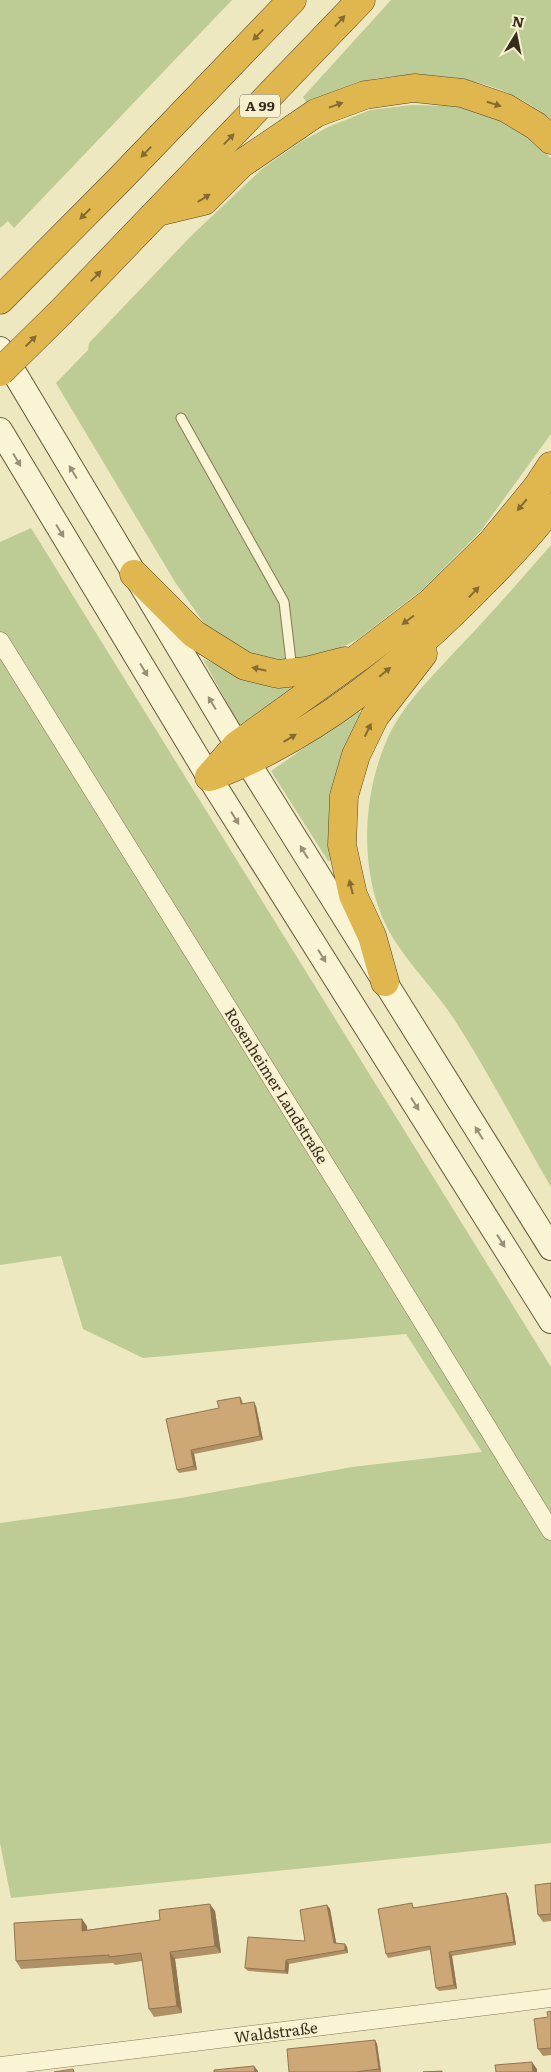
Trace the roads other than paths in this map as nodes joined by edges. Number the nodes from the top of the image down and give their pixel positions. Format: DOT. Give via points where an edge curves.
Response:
graph roads {
  1 [pos="292,0"];
  2 [pos="361,0"];
  3 [pos="551,140"];
  4 [pos="158,212"];
  5 [pos="0,300"];
  6 [pos="0,349"];
  7 [pos="0,372"];
  8 [pos="181,418"];
  9 [pos="0,430"];
  10 [pos="551,466"];
  11 [pos="551,507"];
  12 [pos="134,574"];
  13 [pos="447,620"];
  14 [pos="0,641"];
  15 [pos="358,658"];
  16 [pos="292,672"];
  17 [pos="242,754"];
  18 [pos="209,777"];
  19 [pos="385,982"];
  20 [pos="551,1248"];
  21 [pos="551,1321"];
  22 [pos="551,1532"];
  23 [pos="551,1998"];
  24 [pos="0,2066"];
  1 -- 5 [label="highway, one-way"];
  4 -- 2 [label="highway, A 99, one-way"];
  4 -- 3 [label="highway, one-way" via="204,200 241,164 316,112 365,95 414,88 462,93 506,108 536,126"];
  7 -- 4 [label="highway, A 99, one-way, bridge"];
  12 -- 6 [label="main road, one-way"];
  8 -- 16 [label="lane" via="284,602"];
  9 -- 18 [label="main road, one-way"];
  10 -- 15 [label="highway, one-way" via="492,542 430,603"];
  13 -- 11 [label="highway, one-way" via="502,564"];
  16 -- 12 [label="highway, one-way" via="278,674 245,666 194,634"];
  17 -- 12 [label="main road, one-way"];
  17 -- 13 [label="highway, one-way" via="347,704"];
  19 -- 13 [label="highway, one-way" via="372,936 353,895 342,845 344,796 356,755 375,716"];
  14 -- 22 [label="street, Rosenheimer Landstraße"];
  15 -- 16 [label="highway"];
  15 -- 17 [label="highway"];
  17 -- 18 [label="highway"];
  19 -- 17 [label="main road, one-way"];
  18 -- 21 [label="main road, one-way"];
  20 -- 19 [label="main road, one-way"];
  23 -- 24 [label="street, Waldstraße"];
}
